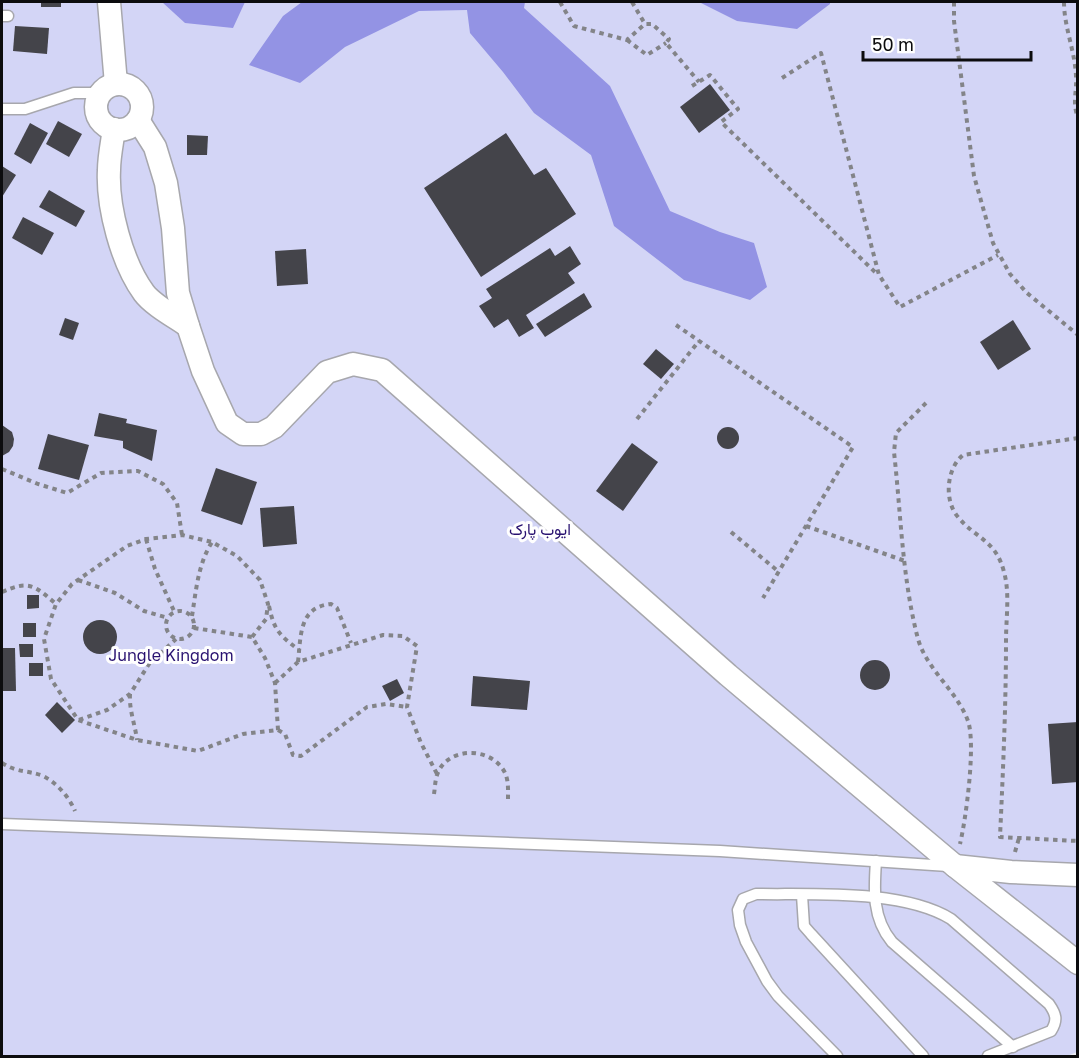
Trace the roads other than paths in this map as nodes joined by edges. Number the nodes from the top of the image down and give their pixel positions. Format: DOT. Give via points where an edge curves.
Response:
graph roads {
  1 [pos="109,2"];
  2 [pos="108,88"];
  3 [pos="2,109"];
  4 [pos="138,120"];
  5 [pos="114,129"];
  6 [pos="188,326"];
  7 [pos="2,824"];
  8 [pos="876,861"];
  9 [pos="955,866"];
  10 [pos="1011,872"];
  11 [pos="1077,875"];
  12 [pos="802,895"];
  13 [pos="874,897"];
  14 [pos="1003,904"];
  15 [pos="1077,963"];
  16 [pos="1012,1047"];
  17 [pos="837,1056"];
  18 [pos="923,1056"];
  19 [pos="988,1056"];
  1 -- 2 [label="street"];
  2 -- 3 [label="lane" via="74,93 25,109"];
  2 -- 4 [label="street" via="125,84 133,88 142,103"];
  2 -- 5 [label="street" via="97,101 97,110 106,125"];
  4 -- 5 [label="street" via="131,126"];
  4 -- 6 [label="street" via="155,147 166,183 178,293"];
  5 -- 6 [label="street" via="110,199 129,266 145,294"];
  6 -- 9 [label="street" via="227,423 243,434 261,434 274,427 327,372 353,364 382,370 728,675"];
  7 -- 8 [label="lane" via="720,851"];
  8 -- 9 [label="lane"];
  8 -- 13 [label="lane"];
  9 -- 10 [label="street"];
  9 -- 14 [label="street"];
  10 -- 11 [label="street"];
  10 -- 14 [label="street"];
  12 -- 13 [label="lane"];
  12 -- 17 [label="lane" via="756,894 744,899 738,910 740,925 772,988"];
  12 -- 18 [label="lane" via="804,926"];
  13 -- 16 [label="lane" via="879,921 892,942"];
  13 -- 16 [label="lane" via="922,906 945,915 1049,1004 1056,1013 1052,1031"];
  14 -- 15 [label="street"];
  16 -- 19 [label="lane"];
}
